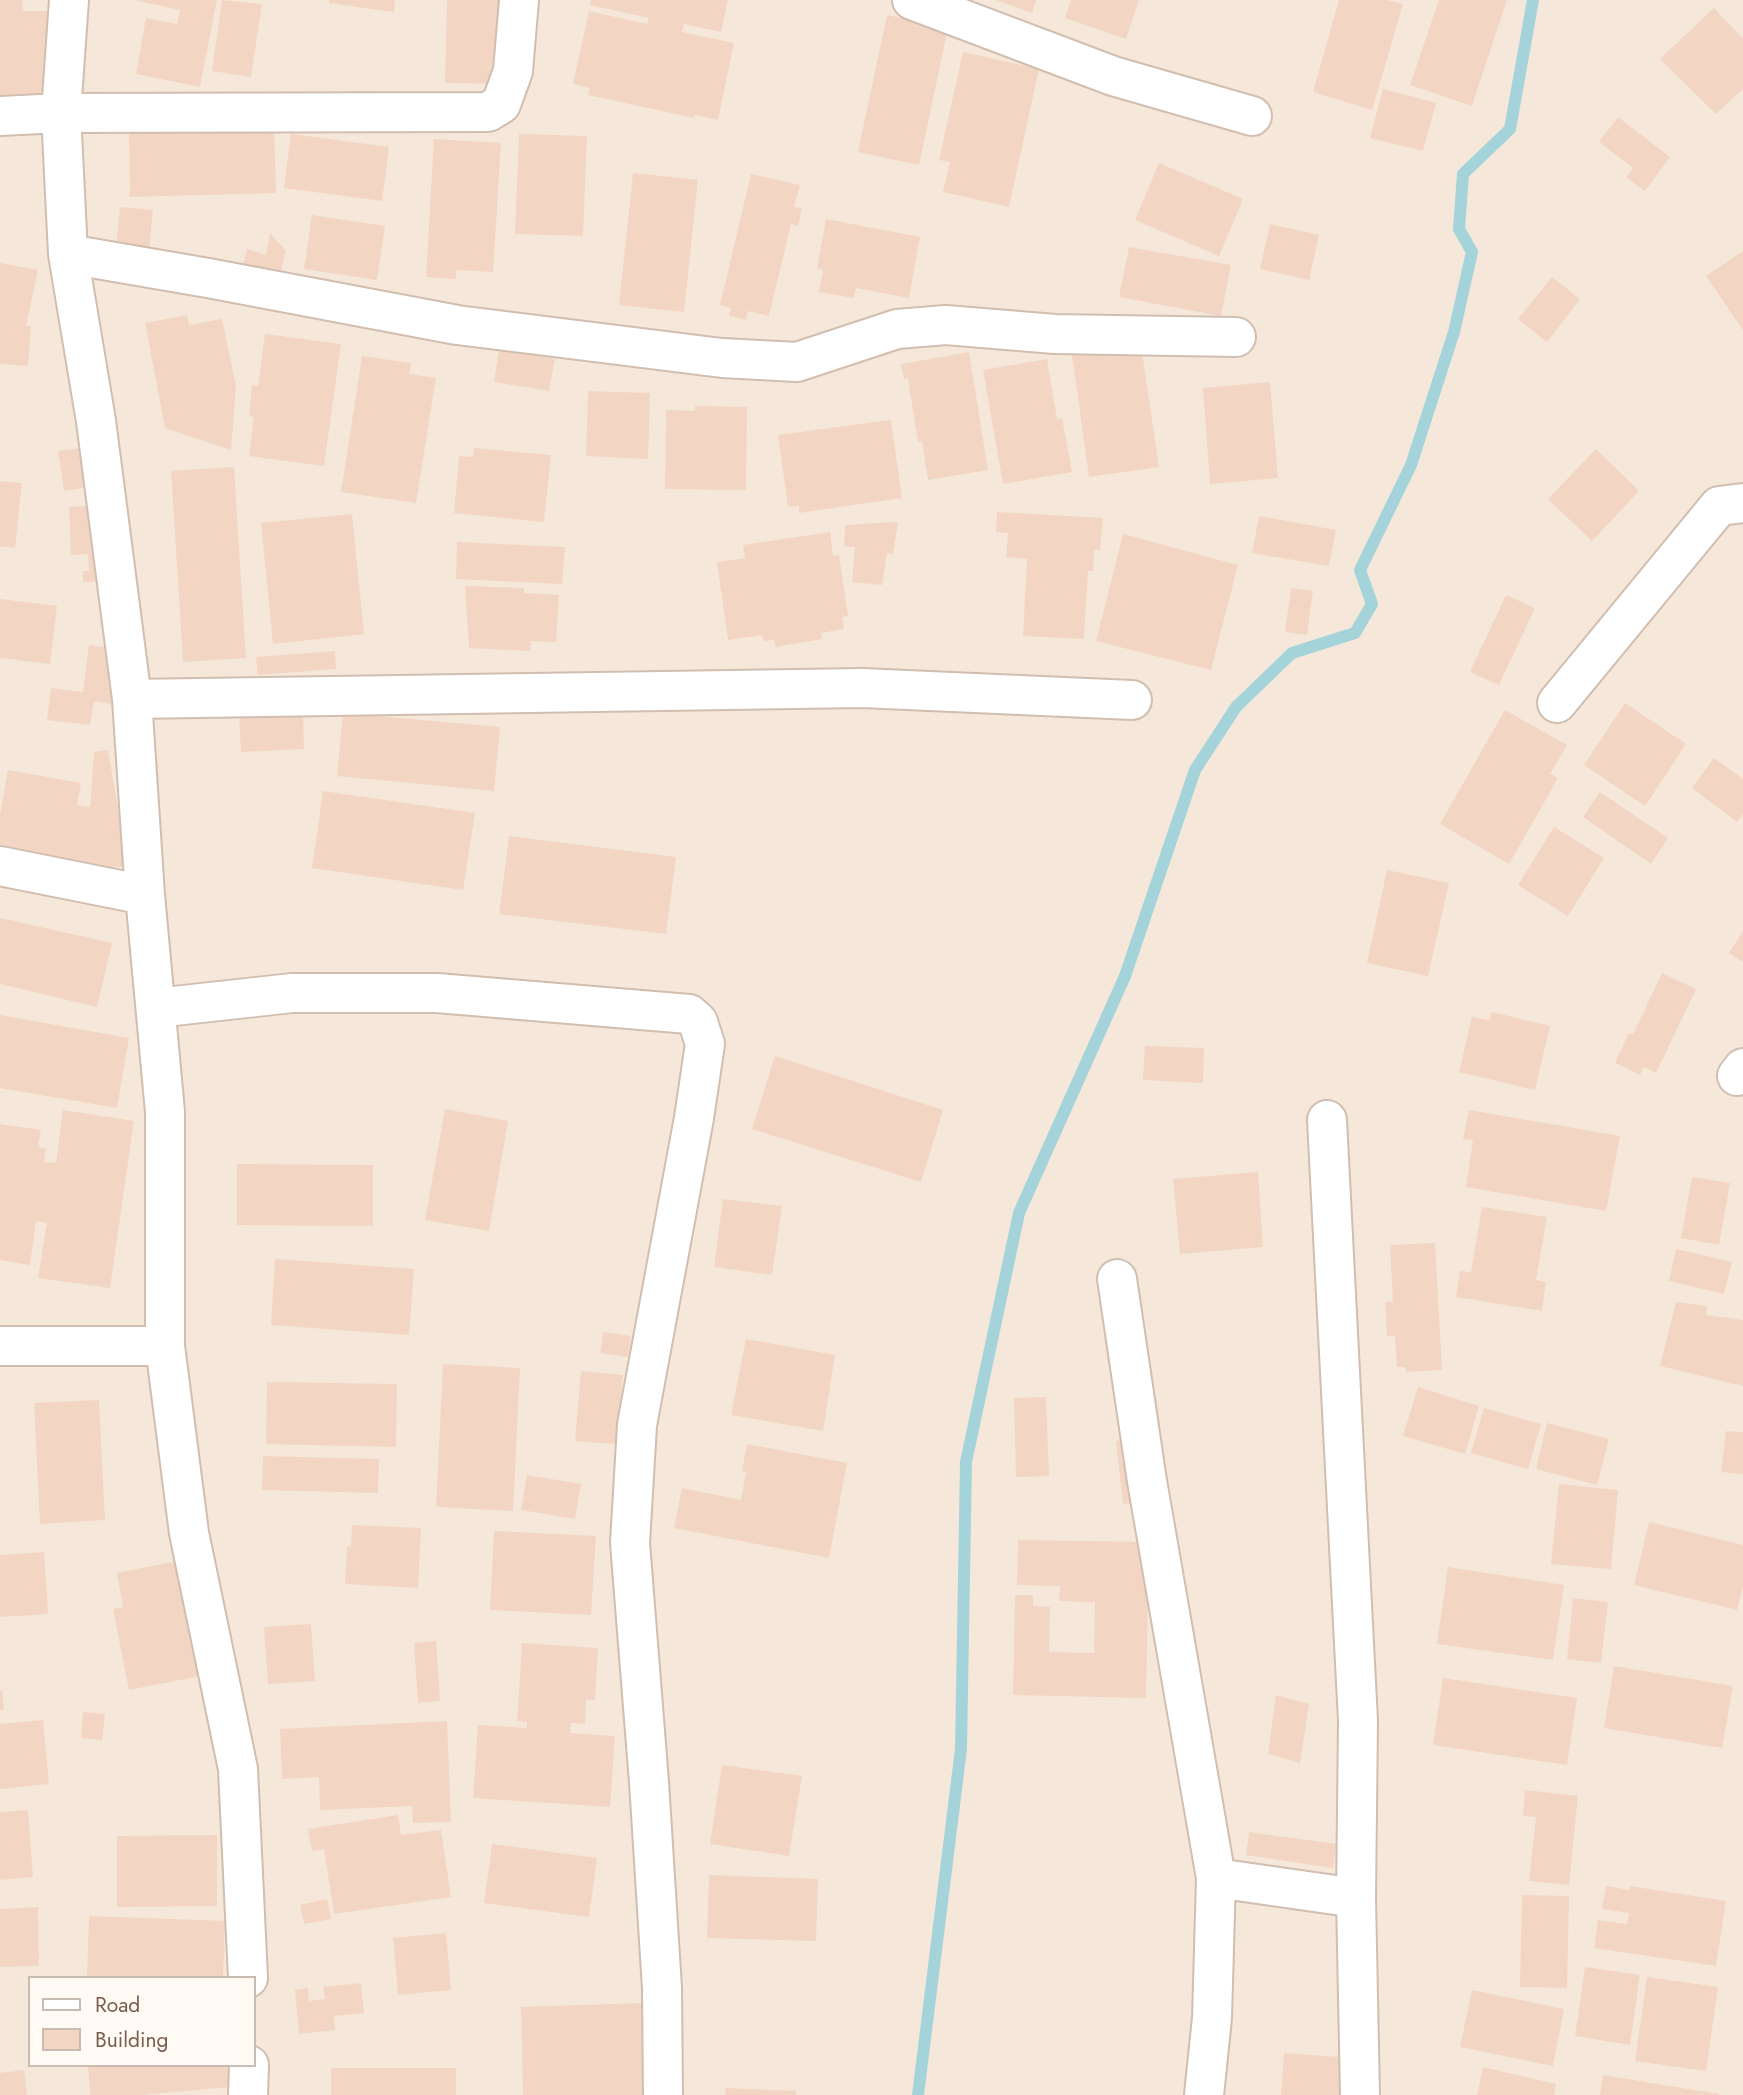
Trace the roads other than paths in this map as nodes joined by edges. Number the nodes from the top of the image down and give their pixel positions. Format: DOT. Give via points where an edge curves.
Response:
graph roads {
  1 [pos="69,0"];
  2 [pos="519,0"];
  3 [pos="912,0"];
  4 [pos="61,113"];
  5 [pos="0,116"];
  6 [pos="1252,116"];
  7 [pos="68,254"];
  8 [pos="1236,337"];
  9 [pos="1743,503"];
  10 [pos="132,699"];
  11 [pos="1132,700"];
  12 [pos="1557,703"];
  13 [pos="0,866"];
  14 [pos="145,895"];
  15 [pos="156,1008"];
  16 [pos="1327,1120"];
  17 [pos="1117,1279"];
  18 [pos="0,1346"];
  19 [pos="165,1346"];
  20 [pos="1216,1878"];
  21 [pos="1356,1898"];
  22 [pos="248,1976"];
  23 [pos="249,2067"];
  24 [pos="248,2095"];
  25 [pos="663,2095"];
  26 [pos="1204,2095"];
  27 [pos="1360,2095"];
  1 -- 4 [label="street"];
  2 -- 4 [label="street" via="513,71 500,104 488,112"];
  3 -- 6 [label="street" via="1113,76"];
  4 -- 5 [label="street"];
  4 -- 7 [label="street"];
  7 -- 8 [label="street" via="457,325 722,358 797,362 897,329 946,325 1055,334"];
  7 -- 10 [label="street" via="96,421"];
  9 -- 12 [label="street" via="1719,506"];
  10 -- 11 [label="street" via="862,688"];
  10 -- 14 [label="street"];
  13 -- 14 [label="street"];
  14 -- 15 [label="street"];
  15 -- 19 [label="street" via="165,1112"];
  15 -- 25 [label="street" via="292,993 437,993 689,1014 698,1022 705,1044 637,1424 629,1544 662,1988"];
  16 -- 21 [label="street" via="1358,1721"];
  17 -- 20 [label="street"];
  18 -- 19 [label="street"];
  19 -- 22 [label="street" via="189,1533 238,1769"];
  20 -- 21 [label="street"];
  20 -- 26 [label="street" via="1212,2018"];
  21 -- 27 [label="street"];
  23 -- 24 [label="street"];
}
